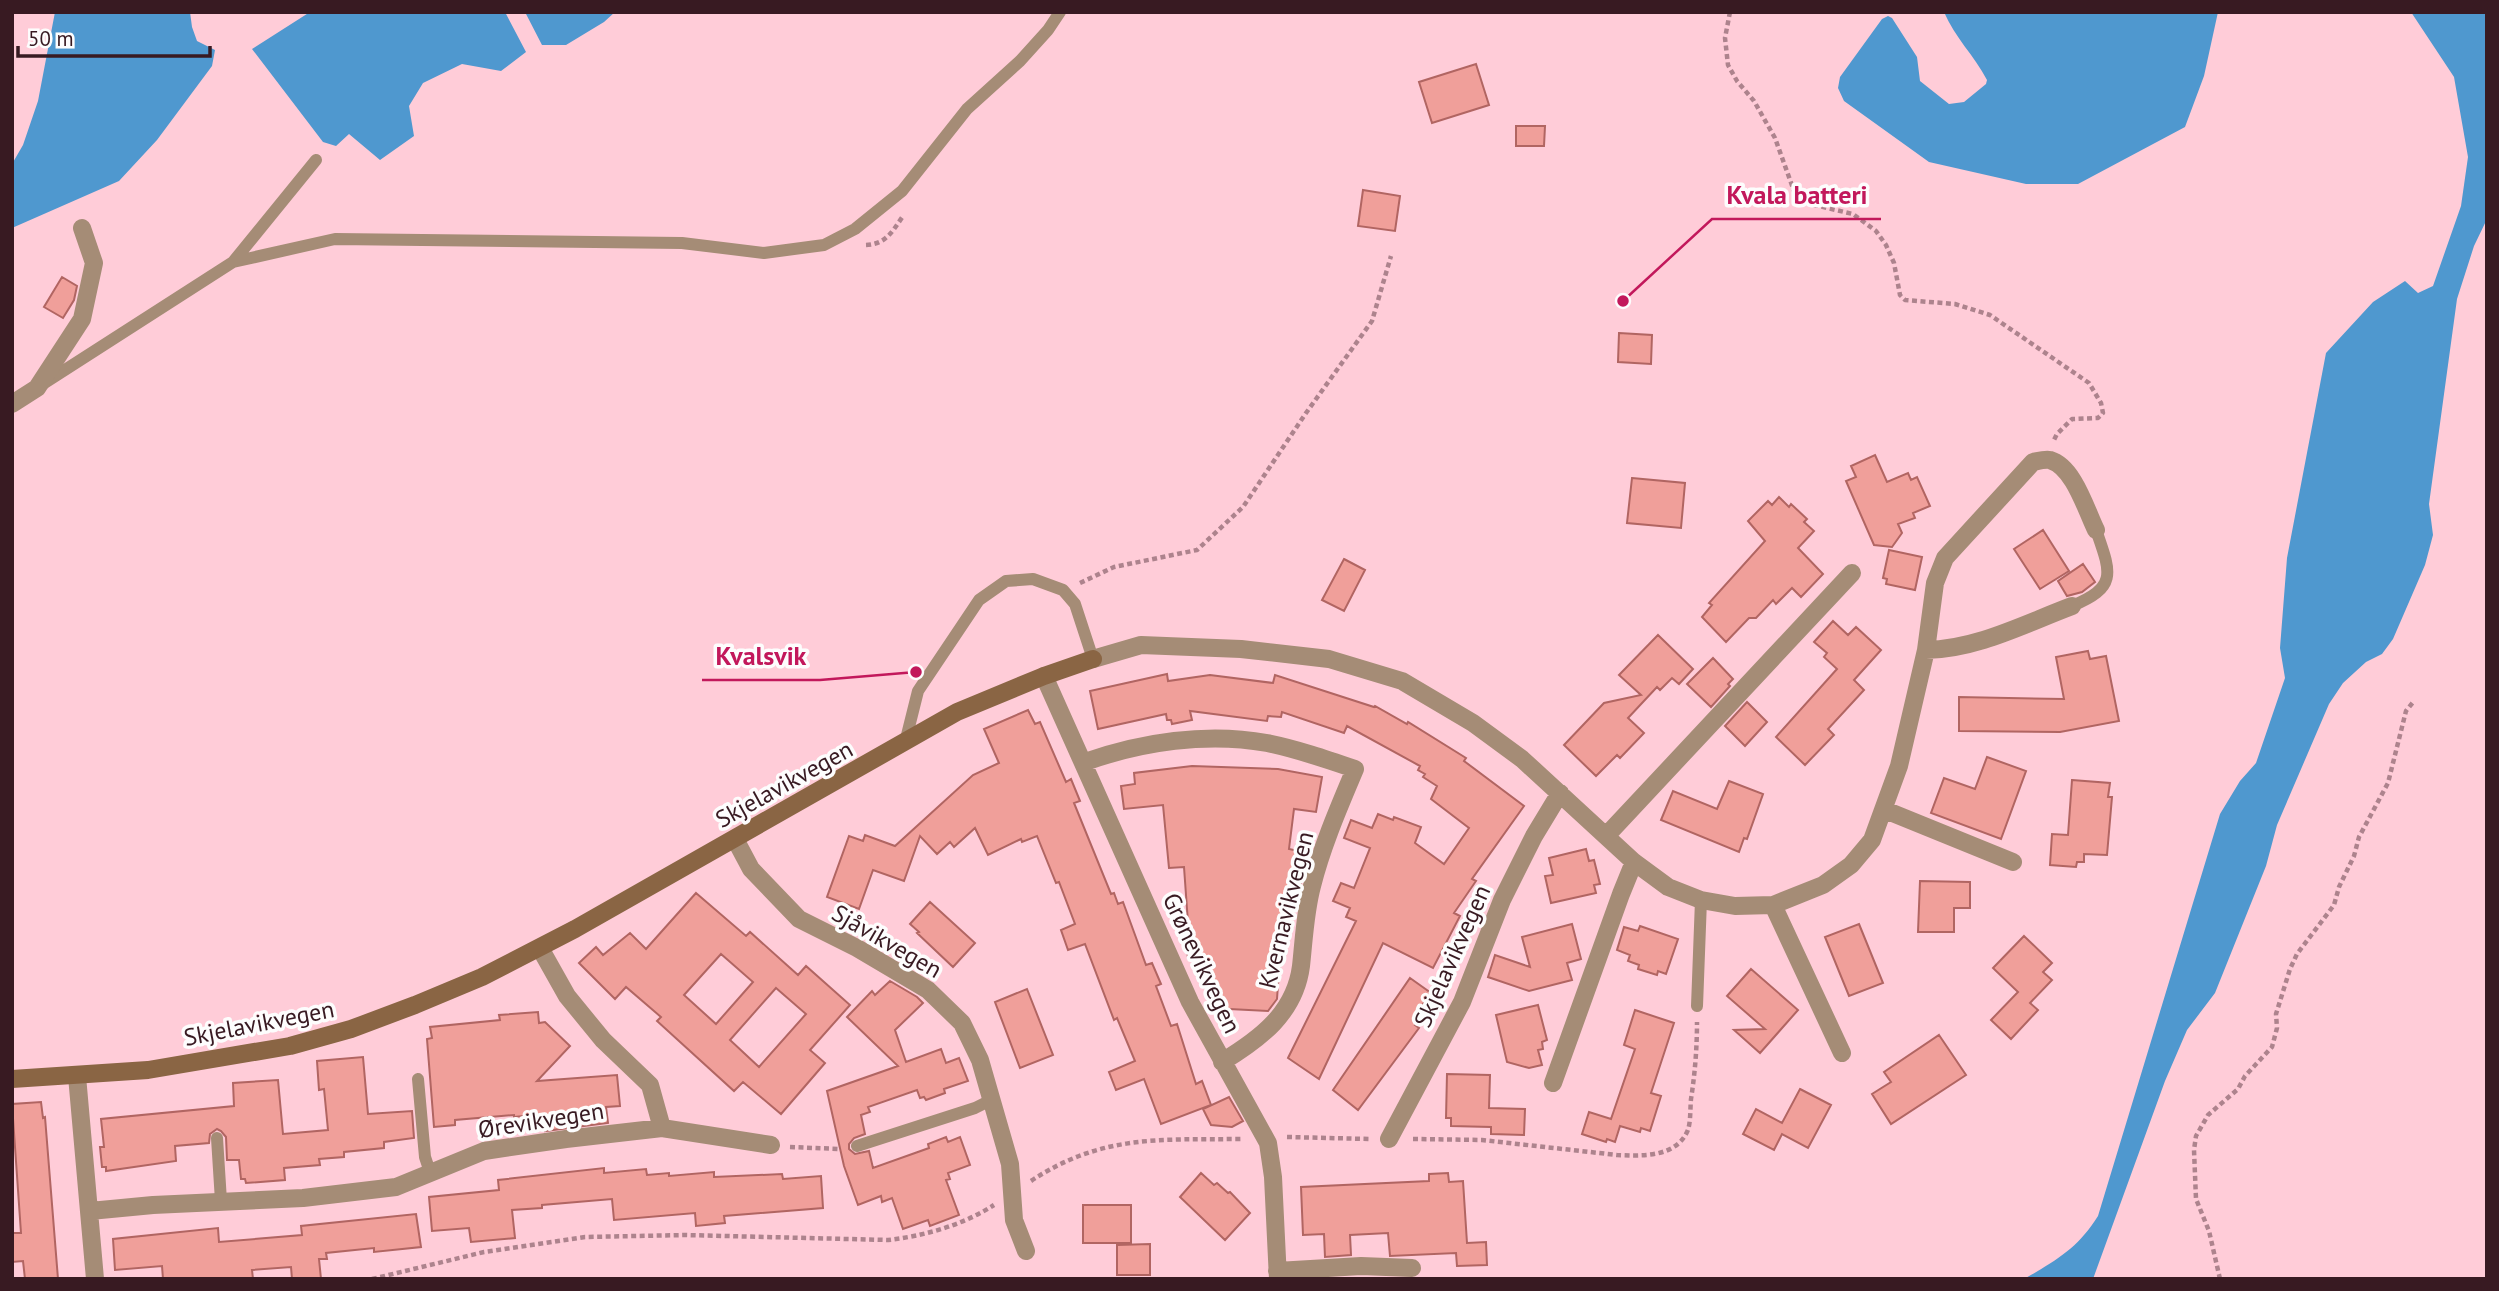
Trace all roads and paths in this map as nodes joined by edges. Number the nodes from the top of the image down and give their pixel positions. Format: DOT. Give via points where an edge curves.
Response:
graph roads {
  1 [pos="1060,12"];
  2 [pos="1730,12"];
  3 [pos="316,160"];
  4 [pos="82,228"];
  5 [pos="1391,256"];
  6 [pos="233,262"];
  7 [pos="37,388"];
  8 [pos="12,404"];
  9 [pos="2044,460"];
  10 [pos="2096,530"];
  11 [pos="1852,573"];
  12 [pos="1063,590"];
  13 [pos="2072,606"];
  14 [pos="1926,650"];
  15 [pos="1093,659"];
  16 [pos="1044,676"];
  17 [pos="2414,701"];
  18 [pos="905,743"];
  19 [pos="1085,762"];
  20 [pos="1560,793"];
  21 [pos="1885,810"];
  22 [pos="1606,836"];
  23 [pos="735,839"];
  24 [pos="1634,862"];
  25 [pos="2013,862"];
  26 [pos="1701,900"];
  27 [pos="1773,905"];
  28 [pos="540,948"];
  29 [pos="1697,1006"];
  30 [pos="1842,1053"];
  31 [pos="1222,1062"];
  32 [pos="76,1076"];
  33 [pos="12,1079"];
  34 [pos="418,1079"];
  35 [pos="1553,1083"];
  36 [pos="991,1100"];
  37 [pos="662,1128"];
  38 [pos="217,1138"];
  39 [pos="1389,1139"];
  40 [pos="1268,1143"];
  41 [pos="771,1145"];
  42 [pos="857,1146"];
  43 [pos="429,1172"];
  44 [pos="1012,1194"];
  45 [pos="221,1201"];
  46 [pos="90,1211"];
  47 [pos="1027,1251"];
  48 [pos="1412,1268"];
  49 [pos="1278,1275"];
  50 [pos="95,1279"];
  51 [pos="372,1279"];
  52 [pos="2220,1279"];
  1 -- 6 [label="lane" via="1020,61 967,109 902,191 855,229 824,245 764,253 682,243 335,239"];
  2 -- 9 [label="path" via="1724,38 1728,65 1775,138 1794,191 1810,204 1853,214 1876,231 1894,263 1905,300 1955,304 1990,315 2089,383 2103,412 2098,418 2072,419 2057,433"];
  3 -- 6 [label="lane"];
  4 -- 7 [label="street" via="94,263 82,319"];
  5 -- 12 [label="path" via="1372,321 1243,506 1197,550 1114,568"];
  6 -- 7 [label="lane"];
  7 -- 8 [label="street"];
  9 -- 10 [label="street" via="2066,470"];
  9 -- 14 [label="street, Skjelavikvegen" via="2033,462 1945,558 1935,583"];
  10 -- 13 [label="lane" via="2107,578 2096,596"];
  11 -- 22 [label="street"];
  12 -- 15 [label="lane" via="1076,604"];
  12 -- 18 [label="lane" via="1033,579 1006,581 979,600 918,691"];
  13 -- 14 [label="street" via="1969,645"];
  14 -- 21 [label="street, Skjelavikvegen"];
  15 -- 16 [label="main road, Skjelavikvegen"];
  15 -- 20 [label="street, Skjelavikvegen" via="1141,645 1329,659 1402,681 1473,723"];
  16 -- 18 [label="main road, Skjelavikvegen" via="957,712"];
  16 -- 19 [label="street, Grønevikvegen"];
  17 -- 52 [label="path" via="2406,710 2388,783 2359,837 2334,905 2290,969 2276,1014 2272,1047 2238,1089 2208,1115 2196,1136 2196,1199"];
  18 -- 23 [label="main road, Skjelavikvegen"];
  19 -- 31 [label="street, Grønevikvegen" via="1190,1002"];
  19 -- 31 [label="street, Kvernavikvegen" via="1145,745 1226,740 1303,751 1355,769 1311,887 1292,999 1276,1022"];
  20 -- 22 [label="street, Skjelavikvegen"];
  20 -- 39 [label="street, Skjelavikvegen" via="1513,878 1462,1002"];
  21 -- 25 [label="street"];
  21 -- 27 [label="street, Skjelavikvegen" via="1872,840 1851,865 1824,885"];
  22 -- 24 [label="street, Skjelavikvegen"];
  23 -- 28 [label="main road, Skjelavikvegen"];
  23 -- 36 [label="street, Sjåvikvegen" via="751,869 799,919 928,990 962,1023 980,1060"];
  24 -- 26 [label="street, Skjelavikvegen" via="1668,887"];
  24 -- 35 [label="street"];
  26 -- 27 [label="street, Skjelavikvegen" via="1735,906"];
  26 -- 29 [label="lane"];
  27 -- 30 [label="street"];
  28 -- 32 [label="main road, Skjelavikvegen" via="482,977 351,1029 290,1046 148,1070"];
  28 -- 37 [label="street" via="567,996 650,1086"];
  29 -- 39 [label="path" via="1697,1063 1686,1133 1661,1153 1617,1155 1482,1140"];
  31 -- 40 [label="street, Grønevikvegen"];
  32 -- 33 [label="main road, Skjelavikvegen"];
  32 -- 46 [label="street"];
  34 -- 43 [label="lane"];
  36 -- 42 [label="lane"];
  36 -- 44 [label="street, Sjåvikvegen" via="1010,1164"];
  37 -- 41 [label="street, Ørevikvegen"];
  37 -- 43 [label="street, Ørevikvegen" via="484,1151"];
  38 -- 45 [label="lane"];
  39 -- 40 [label="path" via="1285,1137"];
  40 -- 44 [label="path" via="1242,1139 1117,1144 1041,1174"];
  40 -- 49 [label="street, Grønevikvegen"];
  41 -- 42 [label="path"];
  43 -- 45 [label="street, Ørevikvegen" via="396,1187 303,1198"];
  44 -- 47 [label="street, Sjåvikvegen" via="1014,1220"];
  44 -- 51 [label="path" via="974,1215 914,1237 585,1237 484,1252"];
  45 -- 46 [label="street, Ørevikvegen"];
  46 -- 50 [label="street"];
  48 -- 49 [label="street" via="1361,1266"];
}
